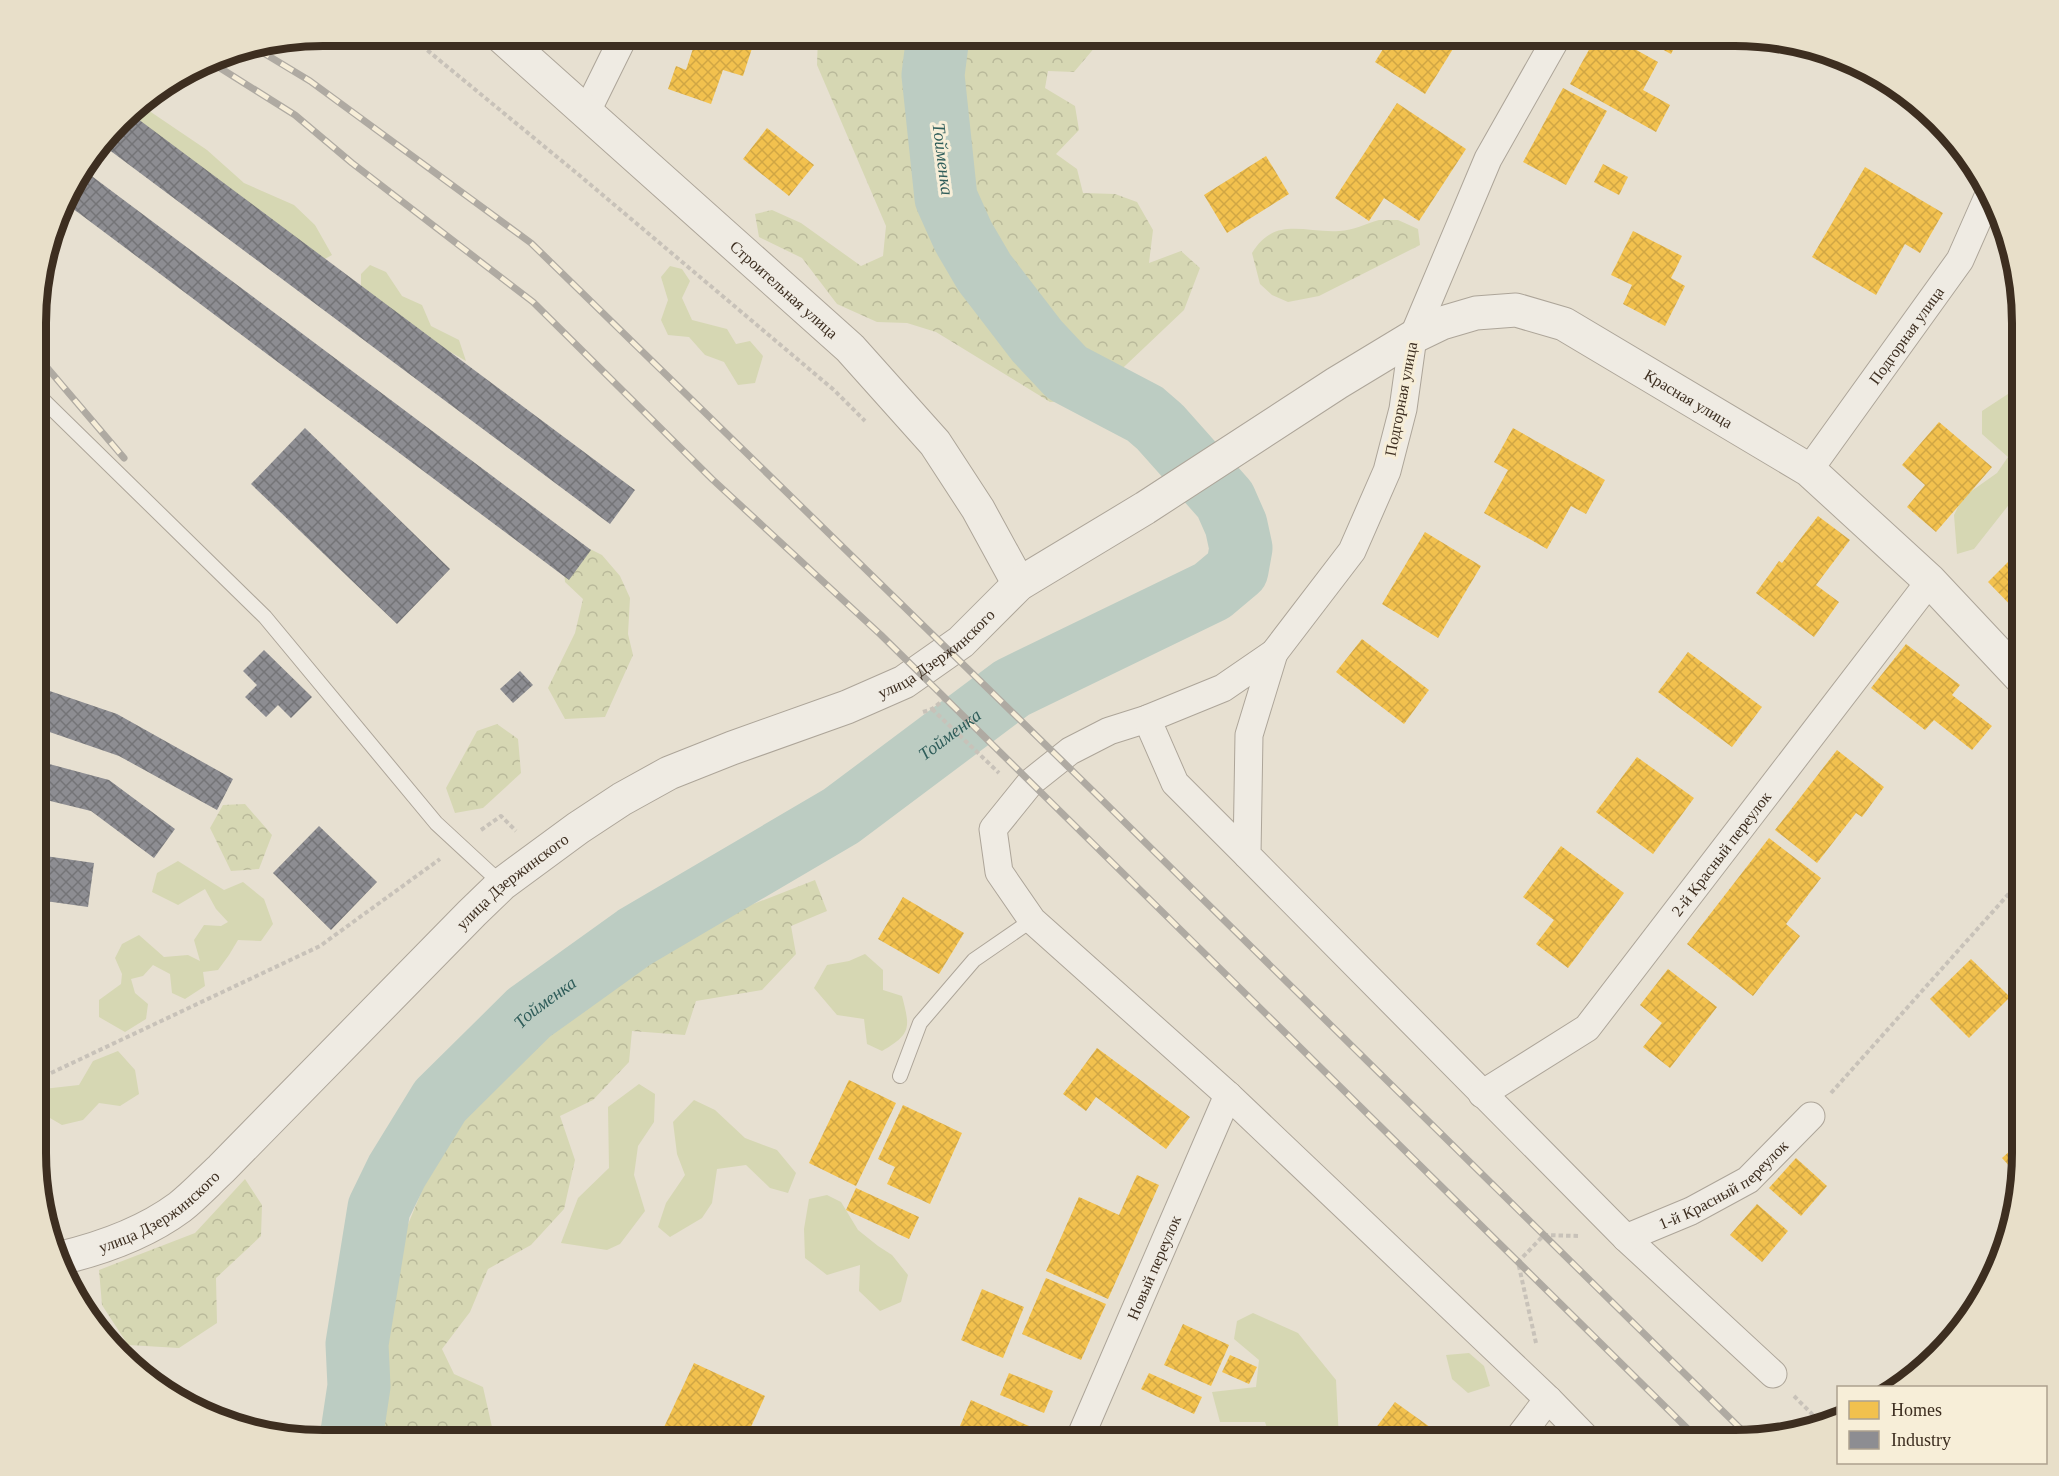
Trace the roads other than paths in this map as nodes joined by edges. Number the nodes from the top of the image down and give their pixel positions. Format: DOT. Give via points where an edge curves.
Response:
graph roads {
  1 [pos="512,46"];
  2 [pos="619,46"];
  3 [pos="1551,46"];
  4 [pos="586,113"];
  5 [pos="1985,203"];
  6 [pos="1413,338"];
  7 [pos="46,403"];
  8 [pos="1809,470"];
  9 [pos="1145,508"];
  10 [pos="1930,581"];
  11 [pos="1019,584"];
  12 [pos="1274,652"];
  13 [pos="2012,668"];
  14 [pos="1147,719"];
  15 [pos="1247,855"];
  16 [pos="502,884"];
  17 [pos="1032,920"];
  18 [pos="900,1076"];
  19 [pos="1482,1094"];
  20 [pos="1228,1095"];
  21 [pos="1811,1116"];
  22 [pos="1626,1238"];
  23 [pos="67,1257"];
  24 [pos="1773,1374"];
  25 [pos="1548,1399"];
  26 [pos="1083,1430"];
  27 [pos="1525,1430"];
  28 [pos="1578,1430"];
  1 -- 4 [label="street, Строительная улица"];
  2 -- 4 [label="street"];
  3 -- 6 [label="street, Подгорная улица" via="1488,159"];
  4 -- 11 [label="street, Строительная улица" via="850,348 935,443 978,509"];
  5 -- 8 [label="street, Подгорная улица" via="1960,260"];
  6 -- 8 [label="street, Красная улица" via="1442,323 1476,313 1516,310 1564,324"];
  6 -- 9 [label="street, Красная улица"];
  6 -- 12 [label="street, Подгорная улица" via="1403,410 1387,471 1352,551"];
  7 -- 16 [label="lane" via="265,617 436,823"];
  8 -- 10 [label="street, Красная улица"];
  9 -- 11 [label="street, улица Дзержинского"];
  10 -- 13 [label="street, Красная улица"];
  10 -- 19 [label="street, 2-й Красный переулок" via="1587,1028"];
  11 -- 16 [label="street, улица Дзержинского" via="961,642 904,682 669,773 613,805"];
  12 -- 14 [label="street, Подгорная улица" via="1223,688"];
  12 -- 15 [label="street" via="1249,735"];
  14 -- 15 [label="street" via="1175,783"];
  14 -- 17 [label="street, Подгорная улица" via="1109,731 1070,751 1031,782 993,829 999,872"];
  15 -- 19 [label="street"];
  16 -- 23 [label="street, улица Дзержинского" via="179,1207 139,1232"];
  17 -- 18 [label="lane" via="974,960 920,1023"];
  17 -- 20 [label="street, Подгорная улица"];
  19 -- 22 [label="street"];
  20 -- 25 [label="street, Подгорная улица"];
  20 -- 26 [label="street, Новый переулок"];
  21 -- 22 [label="street, 1-й Красный переулок" via="1748,1180 1691,1211"];
  22 -- 24 [label="street"];
  25 -- 27 [label="street"];
  25 -- 28 [label="street, Подгорная улица"];
}
